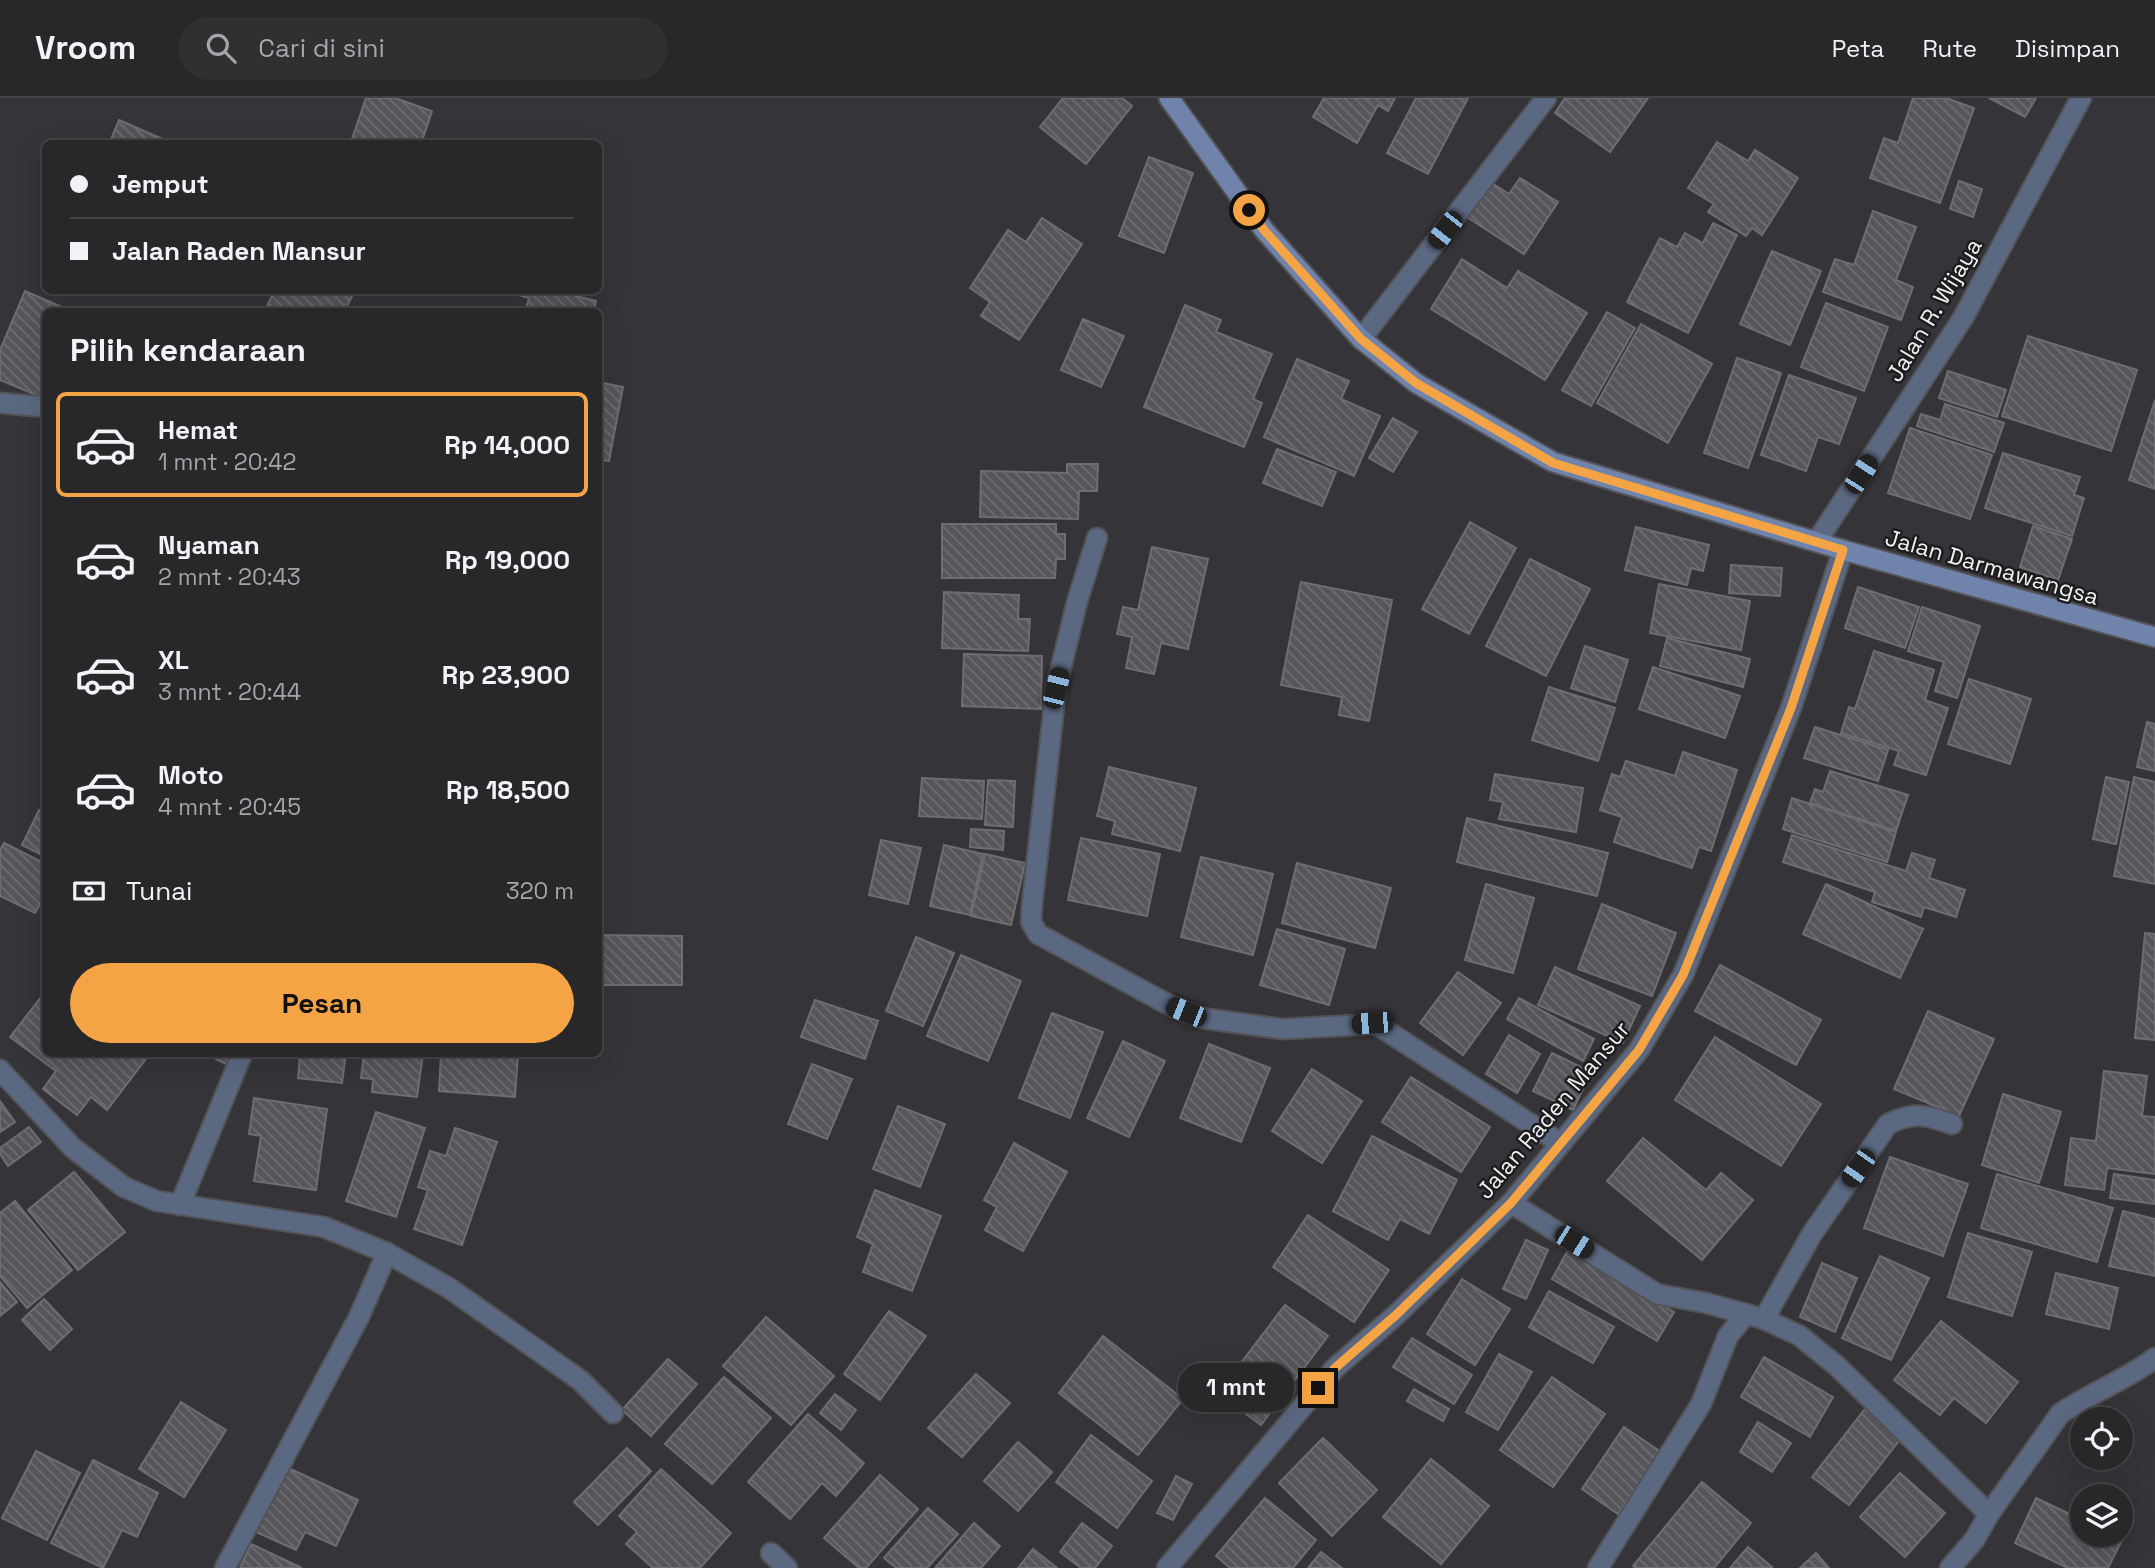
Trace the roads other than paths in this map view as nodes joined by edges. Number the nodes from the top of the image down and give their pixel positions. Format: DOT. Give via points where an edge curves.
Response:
graph roads {
  1 [pos="1169,98"];
  2 [pos="1546,98"];
  3 [pos="2081,98"];
  4 [pos="1361,339"];
  5 [pos="0,403"];
  6 [pos="42,407"];
  7 [pos="1097,538"];
  8 [pos="1817,541"];
  9 [pos="1843,550"];
  10 [pos="2155,637"];
  11 [pos="241,1057"];
  12 [pos="0,1070"];
  13 [pos="1952,1124"];
  14 [pos="1560,1143"];
  15 [pos="1511,1203"];
  16 [pos="180,1205"];
  17 [pos="387,1253"];
  18 [pos="1755,1316"];
  19 [pos="2155,1358"];
  20 [pos="613,1413"];
  21 [pos="1989,1514"];
  22 [pos="771,1553"];
  23 [pos="225,1568"];
  24 [pos="787,1568"];
  25 [pos="1167,1568"];
  26 [pos="1598,1568"];
  27 [pos="1951,1568"];
  1 -- 4 [label="main road, Jalan Darmawangsa" via="1264,230"];
  2 -- 4 [label="street"];
  3 -- 8 [label="street, Jalan R. Wijaya" via="1963,318"];
  4 -- 8 [label="main road, Jalan Darmawangsa" via="1416,383 1553,463"];
  5 -- 6 [label="street"];
  7 -- 14 [label="street" via="1056,688 1032,905 1031,922 1038,934 1201,1018 1283,1029 1376,1024"];
  8 -- 9 [label="main road, Jalan Darmawangsa"];
  9 -- 10 [label="main road, Jalan Darmawangsa"];
  9 -- 14 [label="street, Jalan Raden Mansur" via="1791,708 1683,975 1639,1050"];
  11 -- 16 [label="street"];
  12 -- 16 [label="street" via="73,1148 124,1187"];
  13 -- 18 [label="street" via="1917,1114 1888,1124"];
  14 -- 15 [label="street, Jalan Raden Mansur"];
  15 -- 18 [label="street" via="1657,1294"];
  15 -- 25 [label="street, Jalan Raden Mansur" via="1335,1368"];
  16 -- 17 [label="street" via="324,1227"];
  17 -- 20 [label="street" via="449,1288 580,1380"];
  17 -- 23 [label="street" via="359,1317"];
  18 -- 21 [label="street" via="1800,1336 1838,1367"];
  18 -- 26 [label="street" via="1728,1336 1701,1404"];
  19 -- 21 [label="street" via="2060,1414"];
  21 -- 27 [label="street"];
  22 -- 24 [label="street"];
}
